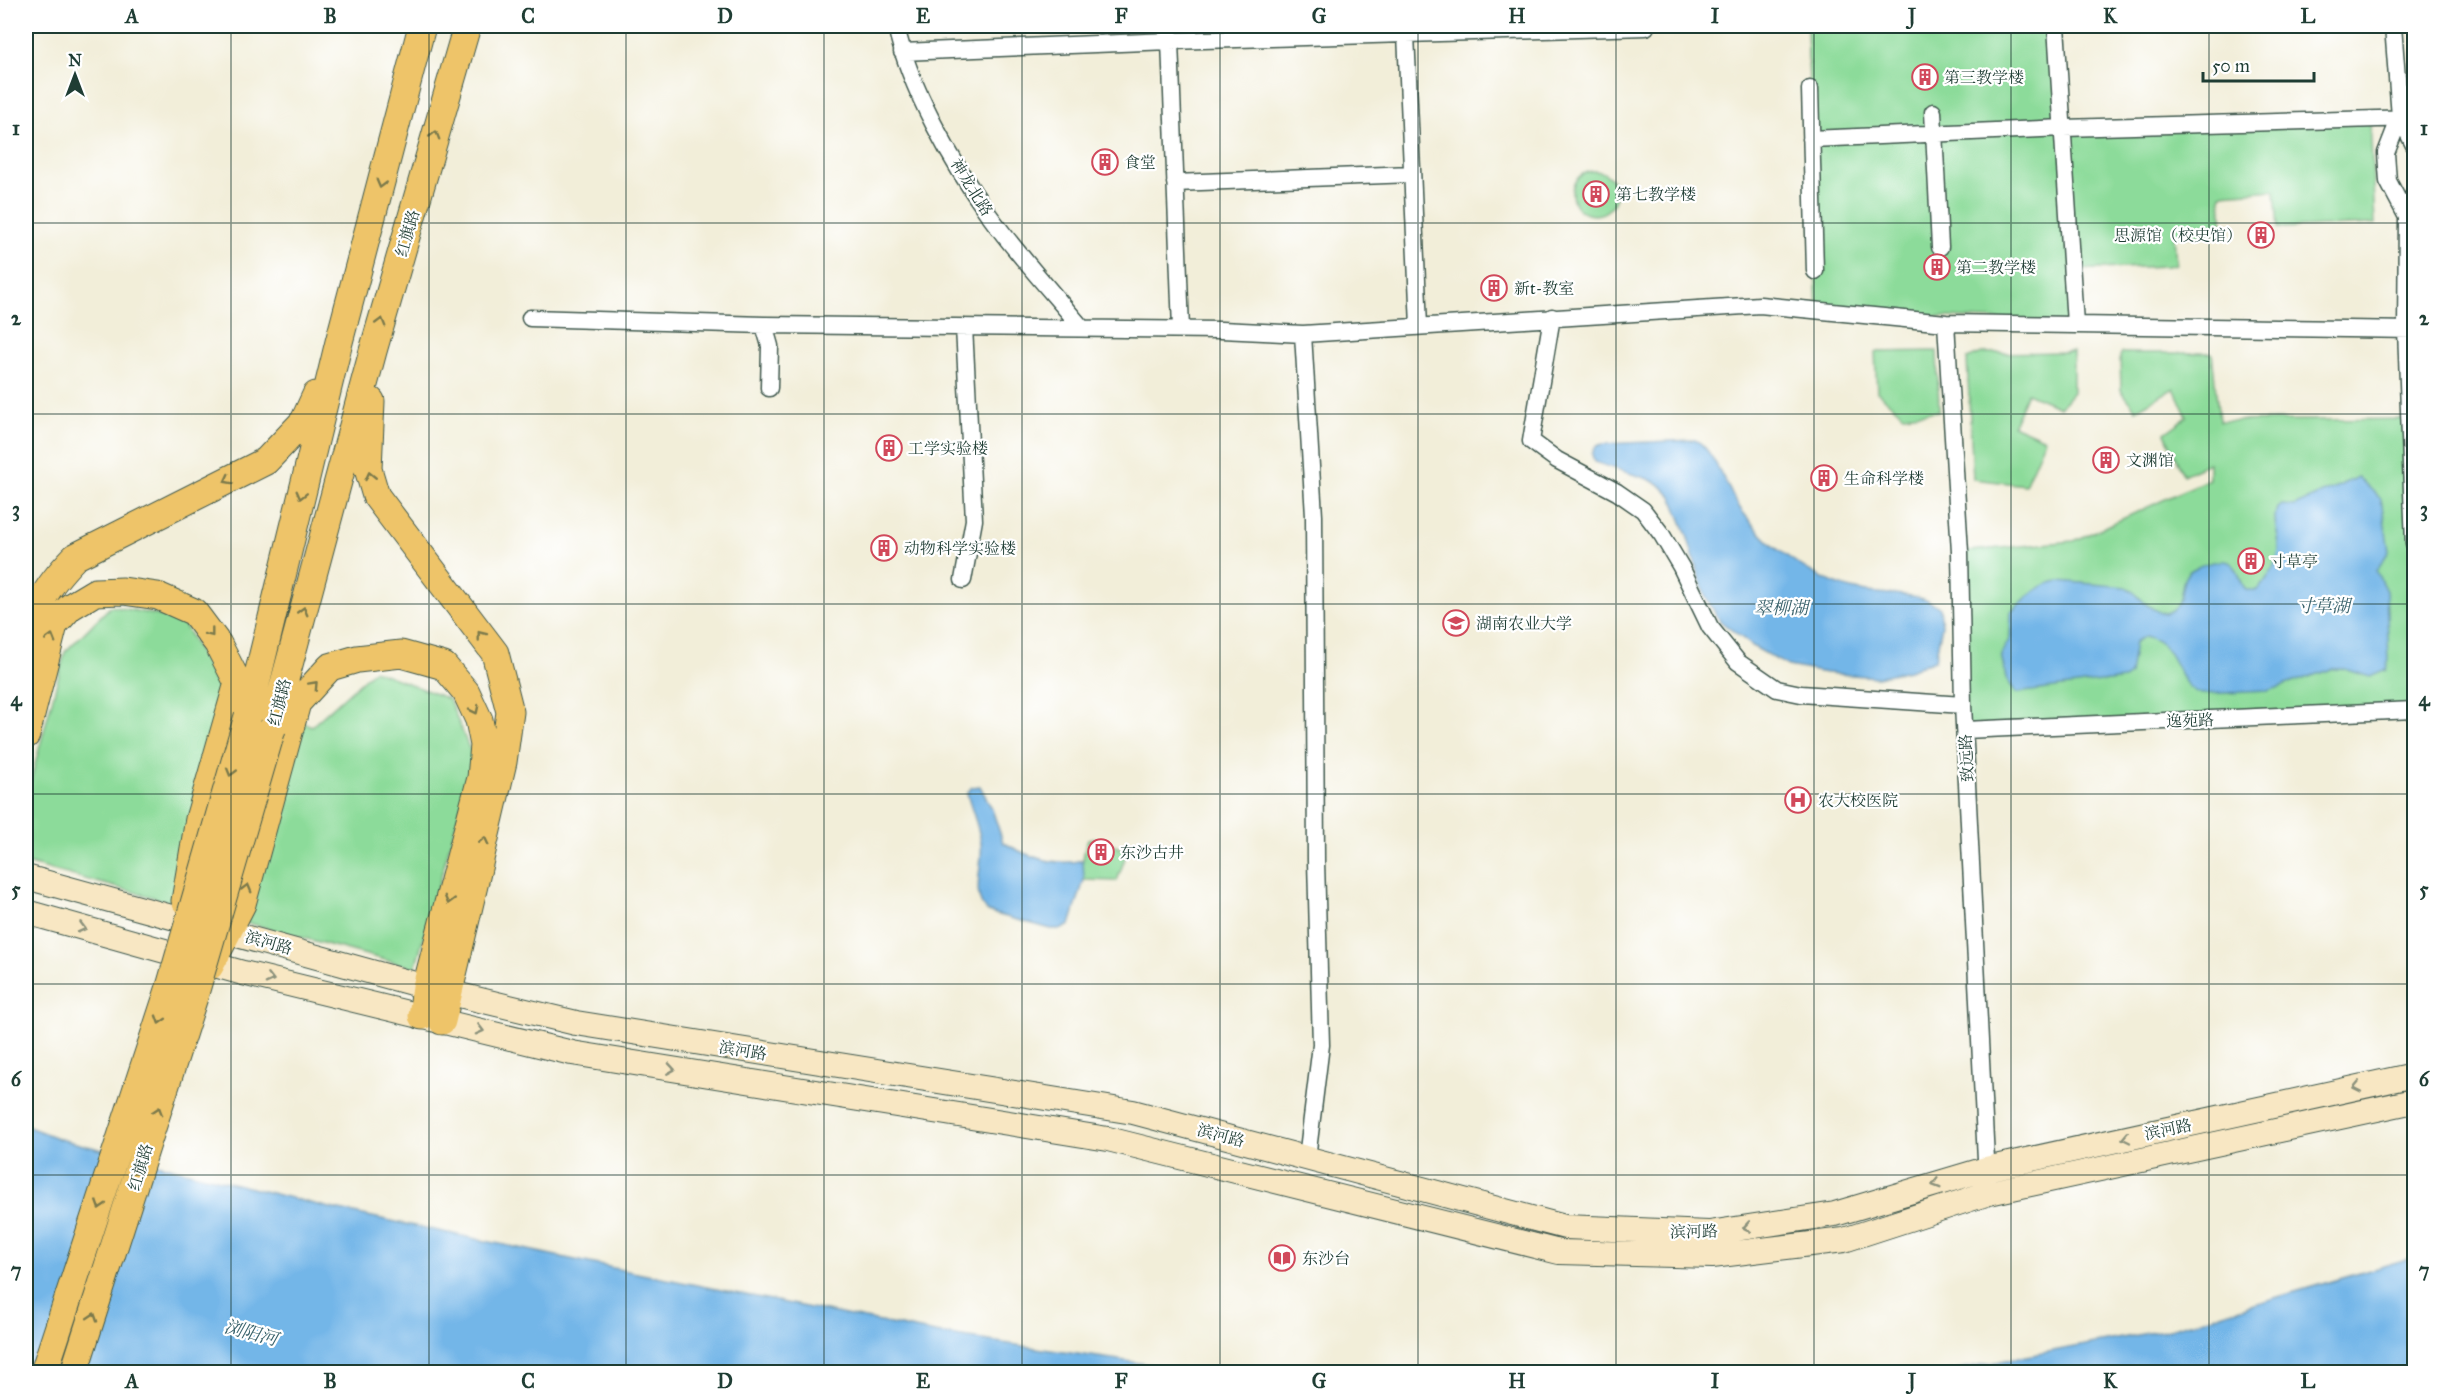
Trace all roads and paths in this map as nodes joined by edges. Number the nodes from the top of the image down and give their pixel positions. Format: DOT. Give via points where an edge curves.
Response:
graph roads {
  1 [pos="422,26"];
  2 [pos="467,26"];
  3 [pos="896,26"];
  4 [pos="1645,26"];
  5 [pos="2056,26"];
  6 [pos="2393,26"];
  7 [pos="1446,29"];
  8 [pos="1169,33"];
  9 [pos="1406,34"];
  10 [pos="902,52"];
  11 [pos="1810,89"];
  12 [pos="1933,112"];
  13 [pos="2407,117"];
  14 [pos="2063,128"];
  15 [pos="1935,134"];
  16 [pos="1811,139"];
  17 [pos="2415,145"];
  18 [pos="1412,174"];
  19 [pos="1175,183"];
  20 [pos="2415,194"];
  21 [pos="2406,217"];
  22 [pos="1940,247"];
  23 [pos="1815,271"];
  24 [pos="1552,317"];
  25 [pos="530,318"];
  26 [pos="1946,323"];
  27 [pos="2076,324"];
  28 [pos="764,325"];
  29 [pos="1419,326"];
  30 [pos="964,327"];
  31 [pos="1082,328"];
  32 [pos="1181,329"];
  33 [pos="2410,329"];
  34 [pos="1304,334"];
  35 [pos="339,342"];
  36 [pos="372,351"];
  37 [pos="769,388"];
  38 [pos="2415,545"];
  39 [pos="963,580"];
  40 [pos="26,653"];
  41 [pos="1963,705"];
  42 [pos="2415,710"];
  43 [pos="1965,730"];
  44 [pos="26,735"];
  45 [pos="26,877"];
  46 [pos="26,912"];
  47 [pos="437,989"];
  48 [pos="182,992"];
  49 [pos="432,1018"];
  50 [pos="2415,1075"];
  51 [pos="2415,1101"];
  52 [pos="1307,1158"];
  53 [pos="1986,1169"];
  54 [pos="1989,1193"];
  55 [pos="44,1372"];
  56 [pos="74,1372"];
  1 -- 35 [label="main road, 红旗路, one-way"];
  36 -- 2 [label="main road, 红旗路, one-way"];
  3 -- 10 [label="street, 神龙北路"];
  4 -- 7 [label="street"];
  5 -- 14 [label="street"];
  6 -- 13 [label="street"];
  7 -- 9 [label="street"];
  8 -- 9 [label="street"];
  8 -- 10 [label="street"];
  8 -- 19 [label="street"];
  9 -- 18 [label="street"];
  10 -- 31 [label="street, 神龙北路" via="936,130 988,214"];
  11 -- 16 [label="street"];
  12 -- 15 [label="street"];
  13 -- 14 [label="street"];
  13 -- 17 [label="street"];
  13 -- 21 [label="street" via="2386,153 2388,181"];
  14 -- 15 [label="street"];
  14 -- 27 [label="street"];
  15 -- 16 [label="street"];
  15 -- 22 [label="street"];
  16 -- 23 [label="street"];
  18 -- 19 [label="street"];
  18 -- 29 [label="street"];
  19 -- 32 [label="street"];
  20 -- 21 [label="street"];
  21 -- 33 [label="street"];
  24 -- 26 [label="street" via="1760,305"];
  24 -- 29 [label="street"];
  24 -- 41 [label="street" via="1531,441 1642,510 1662,534 1710,627 1738,662 1777,689 1801,694"];
  25 -- 28 [label="street"];
  26 -- 27 [label="street"];
  26 -- 41 [label="street, 致远路" via="1960,552"];
  27 -- 33 [label="street"];
  28 -- 30 [label="street"];
  28 -- 37 [label="street" via="770,346"];
  29 -- 34 [label="street"];
  30 -- 31 [label="street"];
  30 -- 39 [label="street" via="974,520"];
  31 -- 32 [label="street"];
  32 -- 34 [label="street"];
  33 -- 38 [label="street"];
  34 -- 52 [label="street" via="1314,516 1321,1046"];
  35 -- 40 [label="main road, one-way" via="304,422 266,461 75,557 52,579 35,610"];
  35 -- 48 [label="main road, 红旗路, one-way, bridge"];
  47 -- 36 [label="main road, one-way" via="503,762 510,712 495,653 376,495 368,469"];
  48 -- 36 [label="main road, 红旗路, one-way, bridge" via="272,729"];
  41 -- 43 [label="street, 致远路"];
  42 -- 43 [label="street, 逸苑路"];
  43 -- 53 [label="street, 致远路"];
  44 -- 48 [label="main road, one-way" via="54,625 70,607 95,592 158,596 194,612 218,644 238,683 199,819"];
  45 -- 47 [label="main road, 滨河路"];
  46 -- 49 [label="main road, 滨河路, one-way" via="243,973"];
  48 -- 47 [label="main road, one-way" via="242,904 297,703 330,668 357,659 400,654 444,666 466,692 479,720 484,745 481,778"];
  47 -- 49 [label="main road"];
  47 -- 52 [label="main road, 滨河路" via="576,1023 1133,1112"];
  48 -- 55 [label="main road, 红旗路, one-way, bridge"];
  56 -- 48 [label="main road, 红旗路, one-way, bridge"];
  49 -- 54 [label="main road, 滨河路, one-way" via="572,1053 1108,1139 1559,1252 1712,1256 1844,1240"];
  50 -- 53 [label="main road, 滨河路, one-way"];
  51 -- 54 [label="main road, 滨河路"];
  53 -- 52 [label="main road, 滨河路, one-way" via="1835,1214 1709,1233 1565,1227"];
  53 -- 54 [label="street, 致远路"];
}
